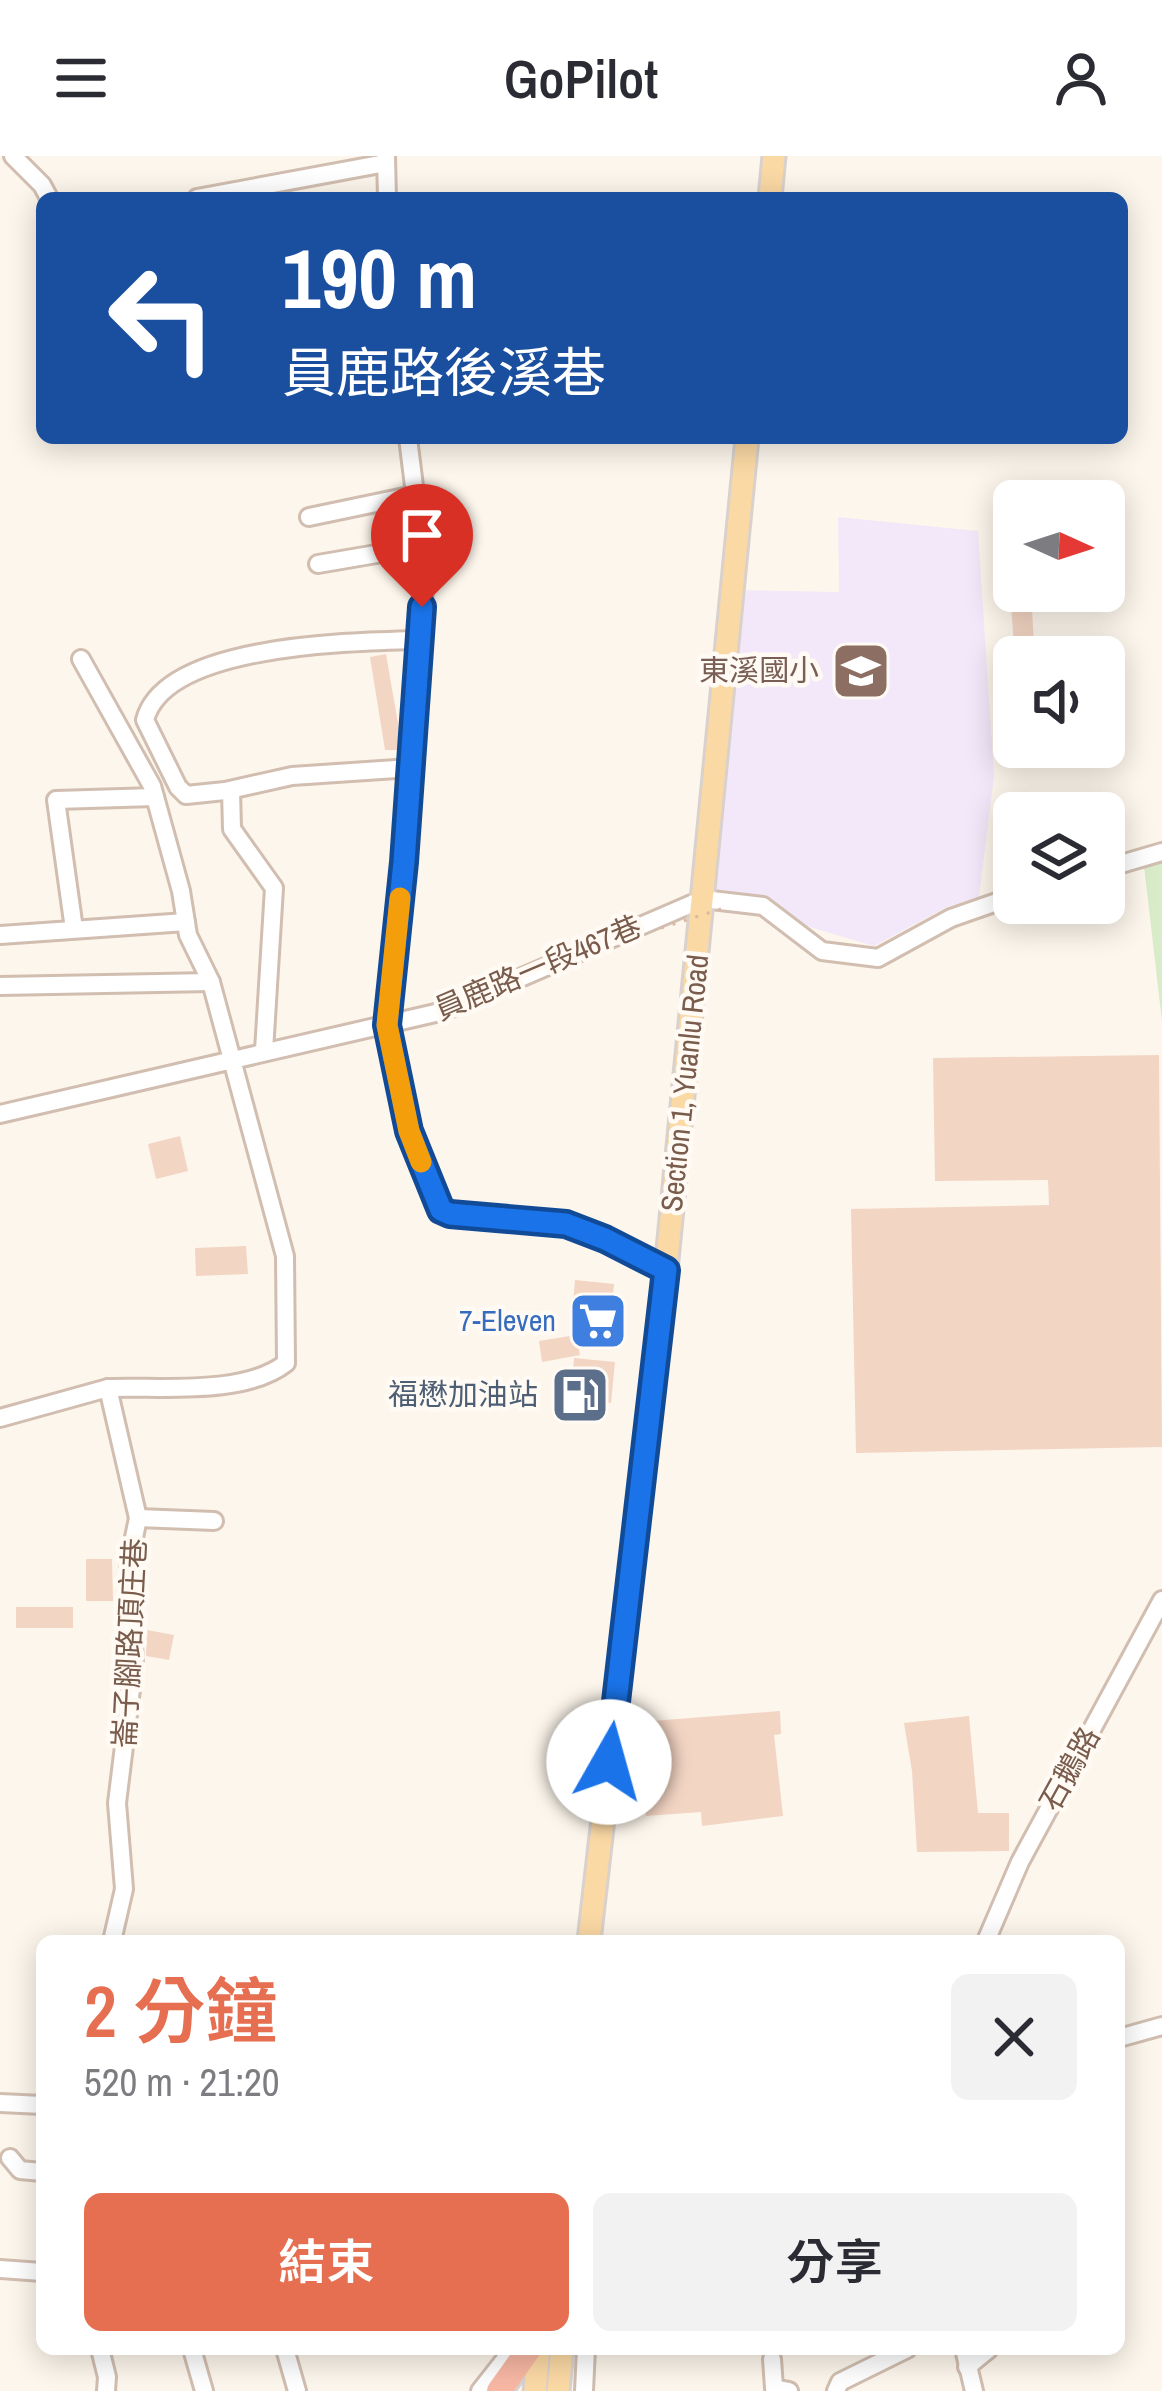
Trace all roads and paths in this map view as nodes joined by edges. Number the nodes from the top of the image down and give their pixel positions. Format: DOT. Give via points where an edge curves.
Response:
graph roads {
  1 [pos="14,156"];
  2 [pos="774,156"];
  3 [pos="386,160"];
  4 [pos="46,192"];
  5 [pos="227,192"];
  6 [pos="387,192"];
  7 [pos="771,192"];
  8 [pos="409,444"];
  9 [pos="747,444"];
  10 [pos="414,495"];
  11 [pos="309,517"];
  12 [pos="423,546"];
  13 [pos="318,564"];
  14 [pos="420,640"];
  15 [pos="81,658"];
  16 [pos="411,768"];
  17 [pos="231,790"];
  18 [pos="155,796"];
  19 [pos="1162,852"];
  20 [pos="1125,863"];
  21 [pos="993,903"];
  22 [pos="712,904"];
  23 [pos="186,922"];
  24 [pos="74,928"];
  25 [pos="661,928"];
  26 [pos="0,934"];
  27 [pos="211,982"];
  28 [pos="0,986"];
  29 [pos="387,1025"];
  30 [pos="264,1051"];
  31 [pos="229,1058"];
  32 [pos="0,1114"];
  33 [pos="666,1270"];
  34 [pos="108,1388"];
  35 [pos="0,1418"];
  36 [pos="138,1518"];
  37 [pos="214,1521"];
  38 [pos="1162,1600"];
  39 [pos="113,1935"];
  40 [pos="590,1935"];
  41 [pos="989,1935"];
  42 [pos="1162,2026"];
  43 [pos="1125,2036"];
  44 [pos="0,2103"];
  45 [pos="36,2104"];
  46 [pos="10,2158"];
  47 [pos="36,2171"];
  48 [pos="0,2269"];
  49 [pos="36,2272"];
  50 [pos="102,2355"];
  51 [pos="194,2355"];
  52 [pos="287,2355"];
  53 [pos="507,2355"];
  54 [pos="525,2355"];
  55 [pos="538,2355"];
  56 [pos="561,2355"];
  57 [pos="586,2355"];
  58 [pos="895,2355"];
  59 [pos="966,2358"];
  60 [pos="772,2359"];
  61 [pos="106,2391"];
  62 [pos="204,2391"];
  63 [pos="297,2391"];
  64 [pos="480,2391"];
  65 [pos="499,2391"];
  66 [pos="535,2391"];
  67 [pos="557,2391"];
  68 [pos="584,2391"];
  69 [pos="789,2391"];
  70 [pos="836,2391"];
  71 [pos="974,2391"];
  1 -- 4 [label="street"];
  2 -- 7 [label="main road"];
  3 -- 5 [label="street"];
  3 -- 6 [label="street"];
  8 -- 10 [label="street"];
  9 -- 22 [label="main road, Section 1, Yuanlu Road"];
  10 -- 11 [label="street"];
  10 -- 12 [label="street"];
  12 -- 13 [label="street"];
  12 -- 14 [label="street"];
  14 -- 16 [label="street"];
  14 -- 17 [label="street" via="263,652 212,664 164,689 146,720 178,787 186,795"];
  15 -- 18 [label="street"];
  16 -- 17 [label="street" via="292,776"];
  16 -- 29 [label="street"];
  17 -- 30 [label="street" via="232,829 274,888"];
  18 -- 23 [label="street"];
  18 -- 24 [label="street" via="56,800"];
  19 -- 20 [label="street"];
  21 -- 22 [label="street" via="878,958 821,952 763,907"];
  22 -- 25 [label="path, bridge"];
  22 -- 29 [label="street, 員鹿路一段467巷" via="444,1011"];
  22 -- 33 [label="main road, Section 1, Yuanlu Road"];
  23 -- 24 [label="street"];
  23 -- 27 [label="street"];
  24 -- 26 [label="street"];
  27 -- 28 [label="street"];
  27 -- 31 [label="street"];
  29 -- 30 [label="street, 員鹿路一段467巷"];
  29 -- 33 [label="street" via="409,1131 441,1210 566,1224"];
  30 -- 31 [label="street, 員鹿路一段467巷"];
  31 -- 32 [label="street, 員鹿路一段467巷"];
  31 -- 34 [label="street" via="285,1256 286,1363 268,1377 203,1387"];
  33 -- 40 [label="main road, Section 1, Yuanlu Road"];
  34 -- 35 [label="street"];
  34 -- 36 [label="street, 崙子腳路頂庄巷"];
  36 -- 37 [label="street"];
  36 -- 39 [label="street, 崙子腳路頂庄巷" via="129,1562 134,1665 118,1803 124,1888"];
  38 -- 41 [label="street, 石鵝路"];
  42 -- 43 [label="street"];
  44 -- 45 [label="street"];
  46 -- 47 [label="street" via="20,2170"];
  48 -- 49 [label="street"];
  50 -- 61 [label="street"];
  51 -- 62 [label="street"];
  52 -- 63 [label="street"];
  53 -- 64 [label="street"];
  54 -- 65 [label="highway"];
  55 -- 66 [label="main road"];
  56 -- 67 [label="main road"];
  57 -- 68 [label="street"];
  58 -- 70 [label="street"];
  59 -- 71 [label="street"];
  60 -- 69 [label="street" via="774,2388"];
}
